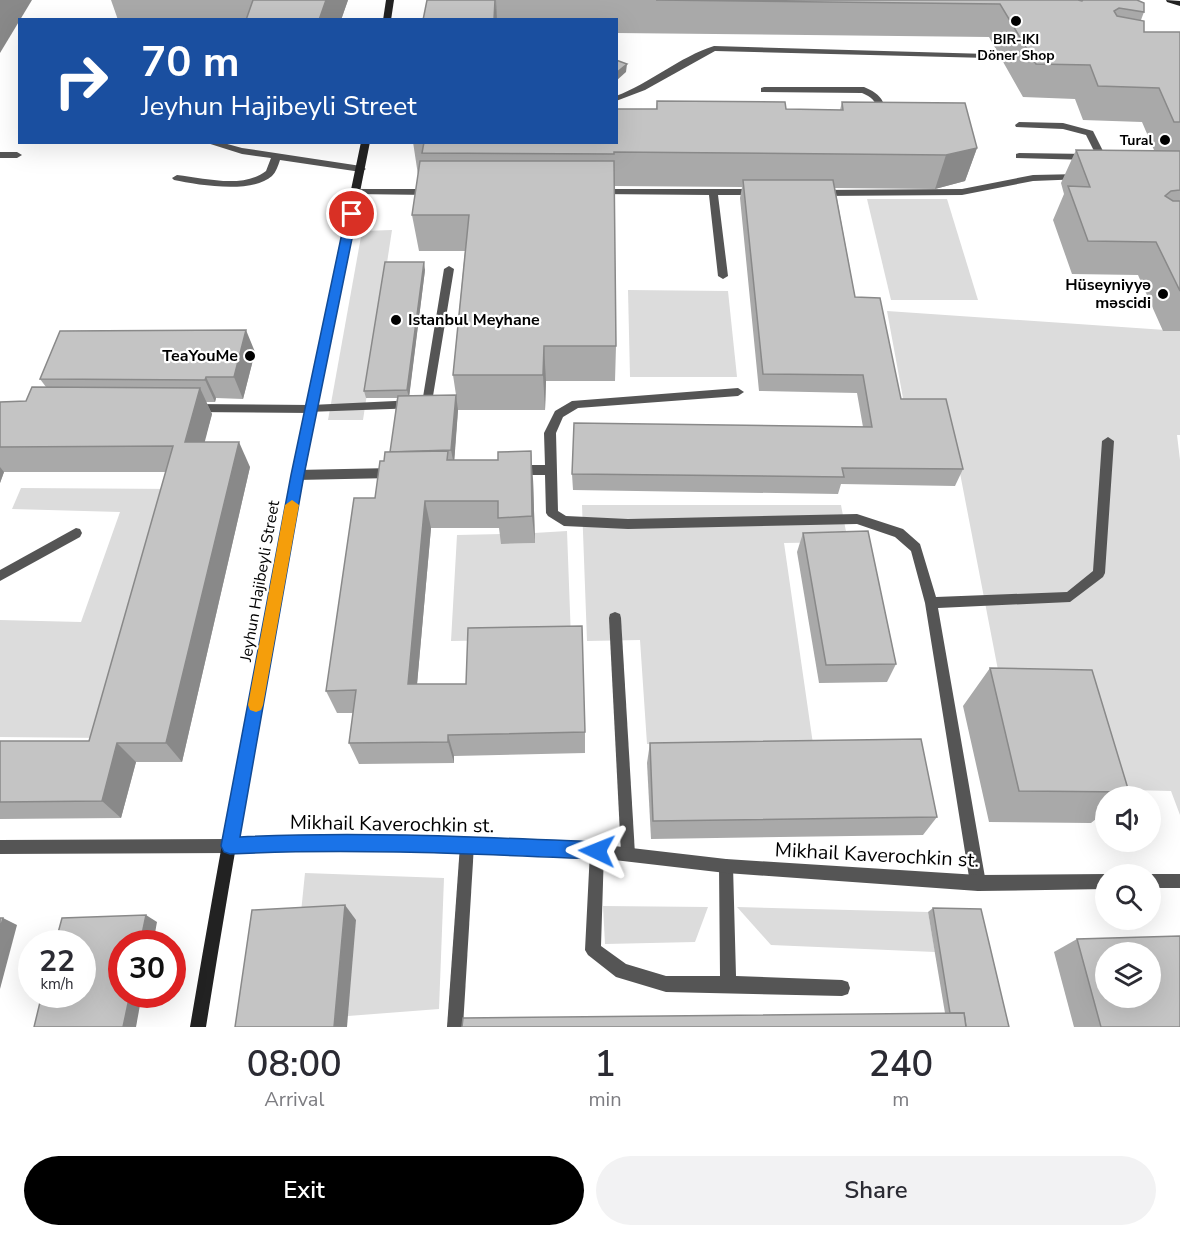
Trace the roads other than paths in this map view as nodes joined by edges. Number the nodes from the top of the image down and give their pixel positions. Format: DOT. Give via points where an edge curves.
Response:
graph roads {
  1 [pos="390,0"];
  2 [pos="1170,0"];
  3 [pos="1180,4"];
  4 [pos="387,18"];
  5 [pos="988,56"];
  6 [pos="764,90"];
  7 [pos="618,98"];
  8 [pos="870,116"];
  9 [pos="1019,125"];
  10 [pos="216,144"];
  11 [pos="366,144"];
  12 [pos="0,155"];
  13 [pos="17,155"];
  14 [pos="277,155"];
  15 [pos="1019,156"];
  16 [pos="1101,157"];
  17 [pos="1112,158"];
  18 [pos="361,169"];
  19 [pos="1085,177"];
  20 [pos="177,178"];
  21 [pos="356,192"];
  22 [pos="438,192"];
  23 [pos="593,192"];
  24 [pos="713,192"];
  25 [pos="771,193"];
  26 [pos="806,193"];
  27 [pos="449,269"];
  28 [pos="723,276"];
  29 [pos="738,392"];
  30 [pos="185,408"];
  31 [pos="311,409"];
  32 [pos="1108,441"];
  33 [pos="550,470"];
  34 [pos="504,471"];
  35 [pos="401,473"];
  36 [pos="297,475"];
  37 [pos="76,533"];
  38 [pos="0,576"];
  39 [pos="931,603"];
  40 [pos="615,618"];
  41 [pos="467,845"];
  42 [pos="230,846"];
  43 [pos="0,847"];
  44 [pos="597,851"];
  45 [pos="628,854"];
  46 [pos="726,866"];
  47 [pos="1095,881"];
  48 [pos="1161,881"];
  49 [pos="1180,881"];
  50 [pos="978,883"];
  51 [pos="728,984"];
  52 [pos="842,988"];
  53 [pos="198,1027"];
  54 [pos="455,1027"];
  1 -- 4 [label="main road"];
  2 -- 3 [label="main road"];
  5 -- 7 [label="street" via="714,48 654,83"];
  6 -- 8 [label="street" via="864,90 881,104 881,112"];
  9 -- 16 [label="street" via="1063,126 1090,133"];
  10 -- 14 [label="street"];
  11 -- 18 [label="main road, Jeyhun Hajibeyli Street"];
  12 -- 13 [label="street"];
  14 -- 18 [label="street"];
  14 -- 20 [label="street" via="270,173 246,184"];
  15 -- 16 [label="street"];
  16 -- 17 [label="street"];
  18 -- 21 [label="main road, Jeyhun Hajibeyli Street"];
  19 -- 26 [label="street" via="1033,178 962,192"];
  21 -- 22 [label="street"];
  21 -- 31 [label="main road, Jeyhun Hajibeyli Street"];
  23 -- 24 [label="street"];
  24 -- 25 [label="street"];
  24 -- 28 [label="street"];
  27 -- 31 [label="street" via="428,399 418,404"];
  29 -- 33 [label="street" via="576,404 559,414 550,433"];
  30 -- 31 [label="street"];
  31 -- 36 [label="main road, Jeyhun Hajibeyli Street"];
  32 -- 39 [label="street" via="1099,573 1070,597"];
  33 -- 34 [label="street"];
  33 -- 39 [label="street" via="552,513 564,521 628,524 857,519 876,524 899,533 916,548"];
  35 -- 36 [label="street"];
  36 -- 42 [label="main road, Jeyhun Hajibeyli Street"];
  37 -- 38 [label="street"];
  39 -- 50 [label="street"];
  40 -- 45 [label="street"];
  41 -- 42 [label="street, Mikhail Kaverochkin st."];
  41 -- 44 [label="street, Mikhail Kaverochkin st."];
  41 -- 54 [label="street"];
  42 -- 43 [label="street, Mikhail Kaverochkin st."];
  42 -- 53 [label="main road, Jeyhun Hajibeyli Street"];
  44 -- 45 [label="street, Mikhail Kaverochkin st."];
  44 -- 51 [label="street" via="593,950 622,971 666,984"];
  45 -- 46 [label="street, Mikhail Kaverochkin st."];
  46 -- 50 [label="street, Mikhail Kaverochkin st."];
  46 -- 51 [label="street"];
  47 -- 50 [label="street, Mikhail Kaverochkin st."];
  48 -- 49 [label="street"];
  51 -- 52 [label="street"];
}
